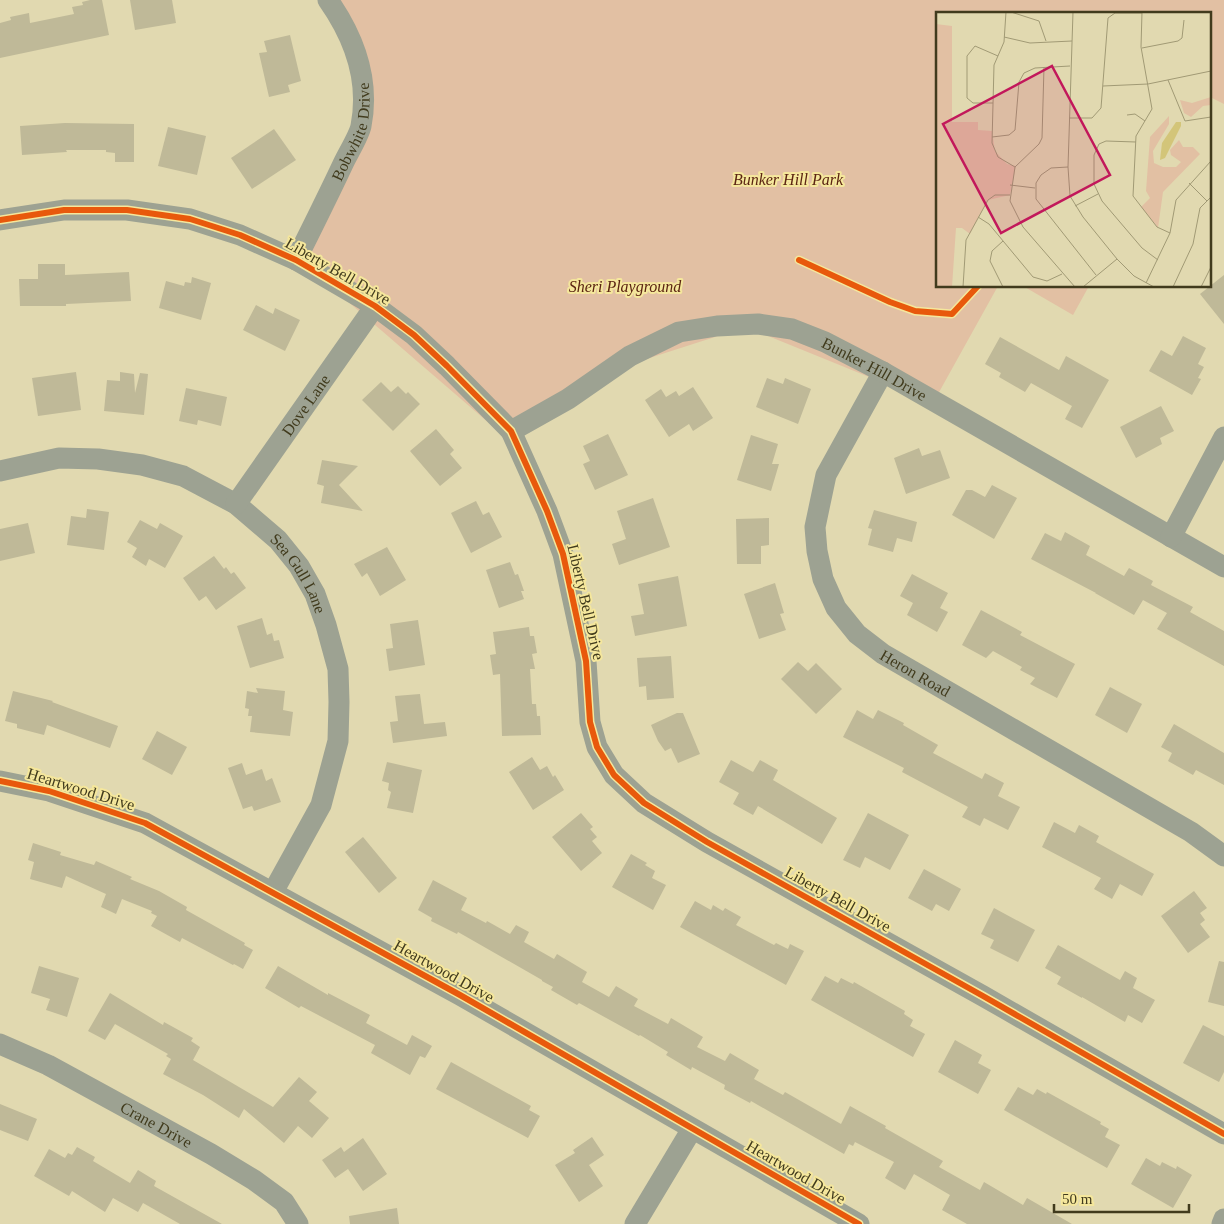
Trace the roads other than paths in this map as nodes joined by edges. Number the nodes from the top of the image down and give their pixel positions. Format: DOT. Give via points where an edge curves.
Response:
graph roads {
  1 [pos="328,0"];
  2 [pos="0,220"];
  3 [pos="296,260"];
  4 [pos="375,306"];
  5 [pos="883,372"];
  6 [pos="511,431"];
  7 [pos="1224,437"];
  8 [pos="0,471"];
  9 [pos="236,504"];
  10 [pos="1171,537"];
  11 [pos="1224,567"];
  12 [pos="0,781"];
  13 [pos="1224,856"];
  14 [pos="273,892"];
  15 [pos="0,1044"];
  16 [pos="692,1129"];
  17 [pos="1224,1134"];
  18 [pos="1224,1219"];
  19 [pos="298,1224"];
  20 [pos="635,1224"];
  21 [pos="858,1224"];
  22 [pos="1222,1224"];
  1 -- 3 [label="street, Bobwhite Drive" via="352,44 362,74 365,93 361,128"];
  2 -- 3 [label="street, Liberty Bell Drive" via="64,210 127,210 190,219 240,235"];
  3 -- 4 [label="street, Liberty Bell Drive"];
  4 -- 6 [label="street, Liberty Bell Drive" via="414,335"];
  4 -- 9 [label="street, Dove Lane"];
  5 -- 6 [label="street, Bunker Hill Drive" via="792,329 758,324 679,332 630,356 568,399"];
  5 -- 10 [label="street, Bunker Hill Drive"];
  5 -- 13 [label="street, Heron Road" via="826,475 815,527 824,579 836,608 856,634 883,654 1191,832"];
  6 -- 17 [label="street, Liberty Bell Drive" via="563,554 586,661 590,722 597,747 614,775 644,804 707,842"];
  7 -- 10 [label="street"];
  8 -- 9 [label="street, Sea Gull Lane" via="59,458 142,465 183,476"];
  9 -- 14 [label="street, Sea Gull Lane" via="278,540 299,566 315,594 338,670 338,740 321,805"];
  10 -- 11 [label="street, Bunker Hill Drive"];
  12 -- 14 [label="street, Heartwood Drive" via="49,791 145,822"];
  14 -- 16 [label="street, Heartwood Drive"];
  15 -- 19 [label="street, Crane Drive" via="48,1065 211,1154 284,1202"];
  16 -- 20 [label="street"];
  16 -- 21 [label="street, Heartwood Drive"];
  18 -- 22 [label="street"];
}
